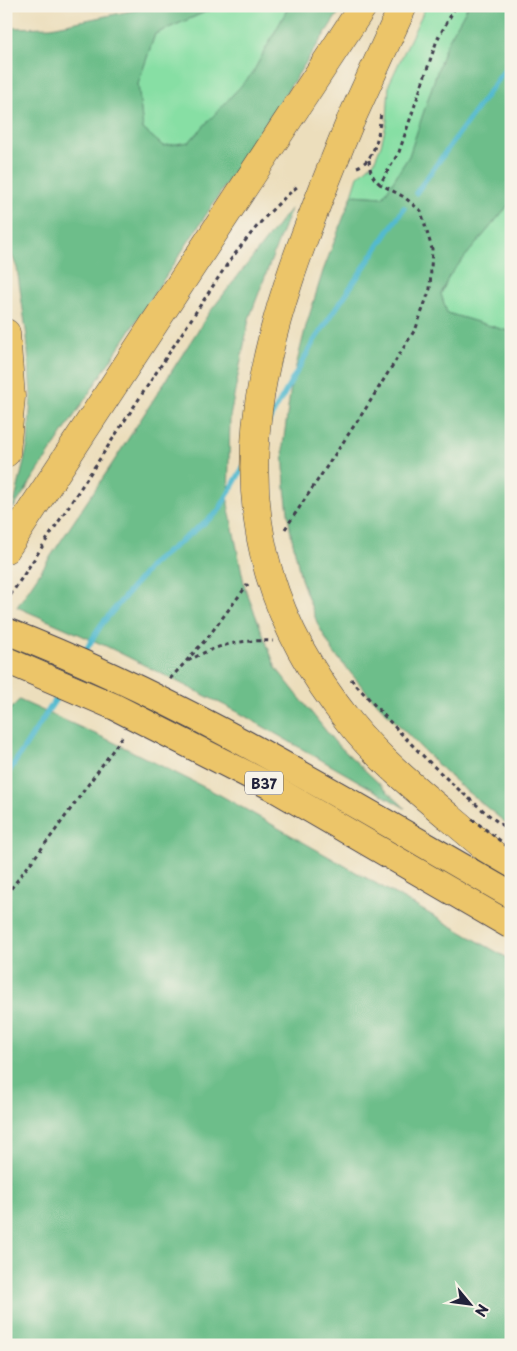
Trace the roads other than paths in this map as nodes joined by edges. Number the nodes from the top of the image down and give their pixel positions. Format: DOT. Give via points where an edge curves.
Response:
graph roads {
  1 [pos="363,6"];
  2 [pos="403,6"];
  3 [pos="6,333"];
  4 [pos="6,453"];
  5 [pos="6,549"];
  6 [pos="6,630"];
  7 [pos="6,660"];
  8 [pos="511,872"];
  9 [pos="511,895"];
  10 [pos="511,926"];
  1 -- 5 [label="highway"];
  2 -- 8 [label="highway, bridge" via="350,122 290,277 269,349 258,403 253,461 255,503 267,566 286,620 314,674 351,724 414,788"];
  3 -- 4 [label="highway" via="11,397"];
  6 -- 9 [label="main road, B37, bridge" via="196,716 284,763"];
  7 -- 10 [label="main road, B37, bridge" via="115,707 270,786"];
}
